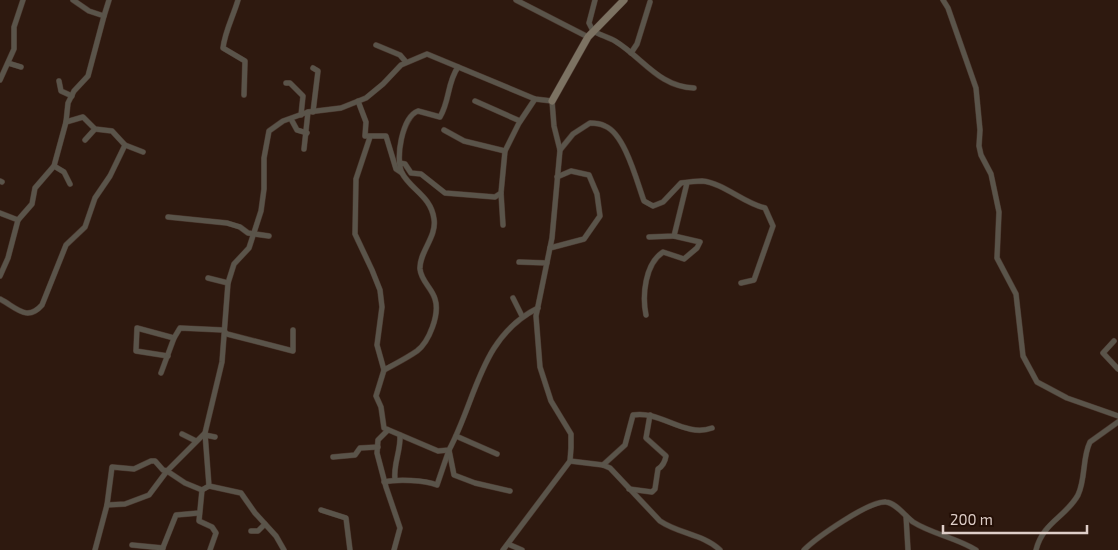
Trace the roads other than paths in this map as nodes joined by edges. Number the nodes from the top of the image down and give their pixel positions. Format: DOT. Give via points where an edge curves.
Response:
graph roads {
  1 [pos="23,0"];
  2 [pos="72,0"];
  3 [pos="109,0"];
  4 [pos="238,0"];
  5 [pos="516,0"];
  6 [pos="595,0"];
  7 [pos="624,0"];
  8 [pos="943,0"];
  9 [pos="650,2"];
  10 [pos="104,16"];
  11 [pos="590,34"];
  12 [pos="376,45"];
  13 [pos="631,53"];
  14 [pos="406,62"];
  15 [pos="8,63"];
  16 [pos="21,67"];
  17 [pos="458,67"];
  18 [pos="313,68"];
  19 [pos="0,80"];
  20 [pos="59,81"];
  21 [pos="286,83"];
  22 [pos="694,88"];
  23 [pos="244,95"];
  24 [pos="72,96"];
  25 [pos="535,99"];
  26 [pos="358,101"];
  27 [pos="475,101"];
  28 [pos="552,102"];
  29 [pos="310,112"];
  30 [pos="301,115"];
  31 [pos="291,119"];
  32 [pos="520,121"];
  33 [pos="66,122"];
  34 [pos="95,129"];
  35 [pos="444,130"];
  36 [pos="307,133"];
  37 [pos="370,137"];
  38 [pos="85,140"];
  39 [pos="125,145"];
  40 [pos="304,149"];
  41 [pos="560,150"];
  42 [pos="505,151"];
  43 [pos="143,152"];
  44 [pos="400,162"];
  45 [pos="54,166"];
  46 [pos="402,173"];
  47 [pos="557,177"];
  48 [pos="686,183"];
  49 [pos="70,184"];
  50 [pos="501,193"];
  51 [pos="0,213"];
  52 [pos="168,217"];
  53 [pos="18,220"];
  54 [pos="503,225"];
  55 [pos="254,235"];
  56 [pos="269,236"];
  57 [pos="674,236"];
  58 [pos="649,238"];
  59 [pos="550,248"];
  60 [pos="519,262"];
  61 [pos="547,263"];
  62 [pos="0,276"];
  63 [pos="208,278"];
  64 [pos="228,283"];
  65 [pos="740,284"];
  66 [pos="513,298"];
  67 [pos="0,299"];
  68 [pos="538,308"];
  69 [pos="646,315"];
  70 [pos="522,316"];
  71 [pos="224,330"];
  72 [pos="293,330"];
  73 [pos="174,338"];
  74 [pos="1114,341"];
  75 [pos="168,356"];
  76 [pos="1118,369"];
  77 [pos="384,370"];
  78 [pos="160,373"];
  79 [pos="650,415"];
  80 [pos="1118,416"];
  81 [pos="1118,422"];
  82 [pos="712,428"];
  83 [pos="388,430"];
  84 [pos="182,434"];
  85 [pos="205,434"];
  86 [pos="400,435"];
  87 [pos="456,436"];
  88 [pos="214,437"];
  89 [pos="196,441"];
  90 [pos="378,447"];
  91 [pos="449,450"];
  92 [pos="497,454"];
  93 [pos="333,457"];
  94 [pos="570,461"];
  95 [pos="603,464"];
  96 [pos="166,470"];
  97 [pos="442,472"];
  98 [pos="454,475"];
  99 [pos="395,480"];
  100 [pos="384,482"];
  101 [pos="209,486"];
  102 [pos="628,489"];
  103 [pos="202,490"];
  104 [pos="510,491"];
  105 [pos="107,505"];
  106 [pos="321,510"];
  107 [pos="199,513"];
  108 [pos="906,516"];
  109 [pos="265,524"];
  110 [pos="251,532"];
  111 [pos="508,544"];
  112 [pos="132,546"];
  113 [pos="163,548"];
  114 [pos="170,549"];
  115 [pos="95,550"];
  116 [pos="210,550"];
  117 [pos="284,550"];
  118 [pos="350,550"];
  119 [pos="394,550"];
  120 [pos="503,550"];
  121 [pos="522,550"];
  122 [pos="720,550"];
  123 [pos="804,550"];
  124 [pos="908,550"];
  125 [pos="976,550"];
  126 [pos="1036,550"];
  1 -- 15 [label="street" via="14,26 14,49"];
  2 -- 10 [label="street"];
  3 -- 10 [label="street"];
  4 -- 23 [label="street" via="225,32 223,48 245,61"];
  5 -- 11 [label="street"];
  6 -- 11 [label="street" via="589,23"];
  7 -- 11 [label="street"];
  8 -- 80 [label="street" via="976,88 979,146 991,174 999,212 997,258 1016,294 1023,356 1037,382 1067,398"];
  9 -- 13 [label="street"];
  10 -- 24 [label="street" via="88,76"];
  11 -- 13 [label="street" via="614,41"];
  11 -- 28 [label="street"];
  12 -- 14 [label="street" via="400,55"];
  13 -- 22 [label="street" via="679,88"];
  14 -- 17 [label="street" via="428,54"];
  14 -- 26 [label="street" via="383,84"];
  15 -- 16 [label="street"];
  15 -- 19 [label="street"];
  17 -- 25 [label="street"];
  17 -- 44 [label="street" via="450,79 445,108 440,117 418,111 411,115 401,141"];
  18 -- 29 [label="street" via="318,72"];
  20 -- 24 [label="street" via="61,90"];
  21 -- 30 [label="street" via="303,96"];
  24 -- 33 [label="street"];
  25 -- 28 [label="street"];
  25 -- 32 [label="street"];
  26 -- 29 [label="street" via="341,108"];
  26 -- 37 [label="street" via="366,122 365,136"];
  27 -- 32 [label="street"];
  28 -- 41 [label="street"];
  29 -- 30 [label="street"];
  29 -- 36 [label="street" via="305,123"];
  30 -- 31 [label="street"];
  31 -- 36 [label="street" via="297,130"];
  31 -- 55 [label="street" via="282,121 269,131 261,211"];
  32 -- 42 [label="street"];
  33 -- 34 [label="street" via="83,117"];
  33 -- 45 [label="street"];
  34 -- 38 [label="street"];
  34 -- 39 [label="street" via="112,131"];
  35 -- 42 [label="street" via="464,141"];
  36 -- 40 [label="street"];
  37 -- 46 [label="street" via="386,136 396,169"];
  37 -- 77 [label="street" via="356,179 355,234 380,290 382,307 377,345"];
  39 -- 43 [label="street"];
  39 -- 67 [label="street" via="95,198 85,227 66,245 42,305 35,313 26,314"];
  41 -- 47 [label="street"];
  41 -- 48 [label="street" via="572,134 590,123 606,126 627,153 644,201 653,206 663,202 681,183"];
  42 -- 50 [label="street"];
  44 -- 46 [label="street"];
  44 -- 50 [label="street" via="411,173 422,174 445,193 495,197"];
  45 -- 49 [label="street" via="64,172"];
  45 -- 53 [label="street" via="35,188 32,204"];
  46 -- 77 [label="street" via="421,192 433,212 435,225 420,261 420,269 434,297 436,310 429,333 418,350"];
  47 -- 59 [label="street"];
  47 -- 59 [label="street" via="570,171 588,175 597,194 600,216 584,239"];
  48 -- 57 [label="street"];
  48 -- 65 [label="street" via="702,181 765,208 773,226 768,245 754,280"];
  50 -- 54 [label="street"];
  51 -- 53 [label="street"];
  52 -- 55 [label="street" via="227,223"];
  53 -- 62 [label="street"];
  55 -- 56 [label="street"];
  55 -- 64 [label="street" via="249,248 234,264"];
  57 -- 58 [label="street"];
  57 -- 69 [label="street" via="700,242 684,258 662,252 653,258 643,288"];
  59 -- 61 [label="street"];
  60 -- 61 [label="street"];
  61 -- 68 [label="street"];
  63 -- 64 [label="street"];
  64 -- 71 [label="street"];
  66 -- 70 [label="street"];
  68 -- 70 [label="street"];
  68 -- 94 [label="street" via="540,367 551,401 571,434"];
  70 -- 87 [label="street" via="489,354"];
  71 -- 72 [label="street" via="226,334 293,351"];
  71 -- 73 [label="street" via="180,328"];
  71 -- 85 [label="street" via="222,362"];
  73 -- 75 [label="street"];
  73 -- 75 [label="street" via="137,328 136,351"];
  74 -- 76 [label="street" via="1103,354"];
  75 -- 78 [label="street"];
  77 -- 83 [label="street" via="376,396 384,428"];
  79 -- 82 [label="street" via="701,432"];
  79 -- 95 [label="street" via="633,415 625,445"];
  79 -- 102 [label="street" via="646,438 666,456 665,460 658,469 652,492"];
  81 -- 126 [label="street" via="1090,442 1077,496 1042,532"];
  83 -- 86 [label="street"];
  83 -- 90 [label="street" via="378,440"];
  84 -- 89 [label="street"];
  85 -- 88 [label="street"];
  85 -- 89 [label="street"];
  85 -- 101 [label="street"];
  86 -- 91 [label="street" via="438,451"];
  86 -- 99 [label="street"];
  87 -- 91 [label="street"];
  87 -- 92 [label="street"];
  89 -- 96 [label="street"];
  90 -- 93 [label="street" via="360,448 355,455"];
  90 -- 100 [label="street"];
  91 -- 97 [label="street"];
  91 -- 98 [label="street"];
  94 -- 95 [label="street"];
  94 -- 111 [label="street"];
  95 -- 102 [label="street"];
  96 -- 103 [label="street"];
  96 -- 105 [label="street" via="150,495 125,504"];
  96 -- 105 [label="street" via="151,461 134,469 112,467"];
  97 -- 98 [label="street"];
  97 -- 99 [label="street" via="437,485 426,481"];
  98 -- 104 [label="street"];
  99 -- 100 [label="street"];
  100 -- 119 [label="street" via="400,528"];
  101 -- 103 [label="street"];
  101 -- 109 [label="street" via="241,493"];
  102 -- 122 [label="street" via="668,527 712,542"];
  103 -- 107 [label="street"];
  105 -- 115 [label="street"];
  106 -- 118 [label="street" via="346,518"];
  107 -- 113 [label="street" via="176,515"];
  107 -- 116 [label="street" via="199,521 212,527 216,533"];
  108 -- 123 [label="street" via="885,501 870,505"];
  108 -- 124 [label="street"];
  108 -- 125 [label="street"];
  109 -- 110 [label="street" via="258,531"];
  109 -- 117 [label="street"];
  111 -- 120 [label="street"];
  111 -- 121 [label="street"];
  112 -- 113 [label="street"];
  113 -- 114 [label="street"];
}
